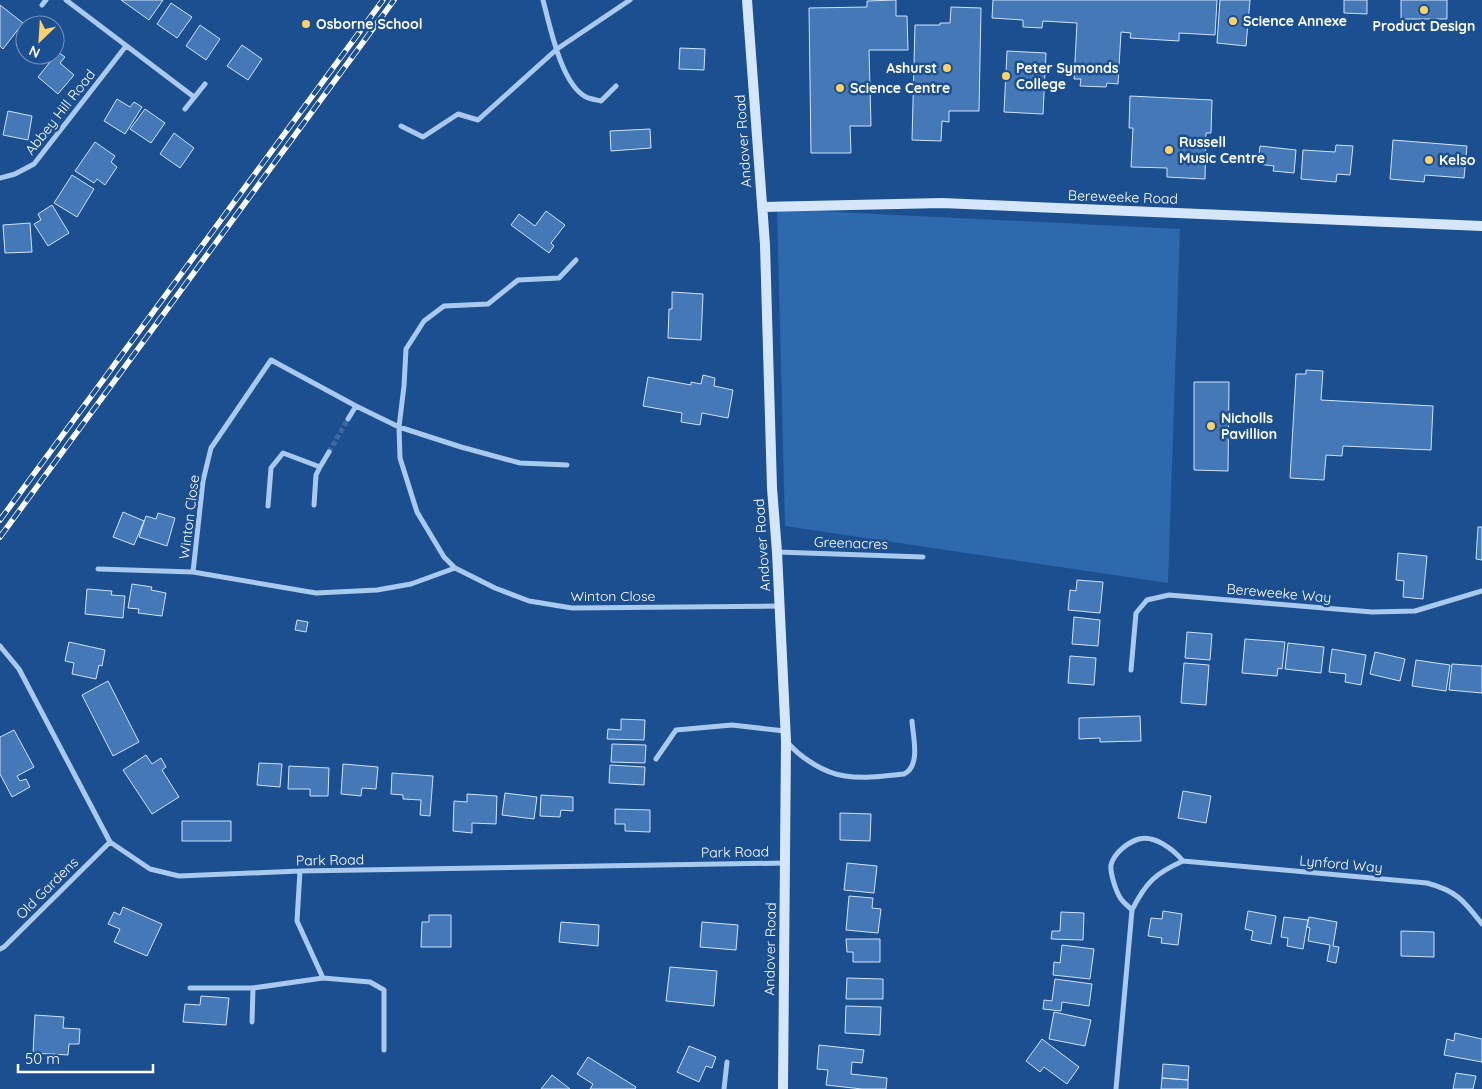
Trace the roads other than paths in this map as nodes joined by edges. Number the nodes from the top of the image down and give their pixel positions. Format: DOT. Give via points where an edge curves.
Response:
graph roads {
  1 [pos="66,0"];
  2 [pos="543,0"];
  3 [pos="630,0"];
  4 [pos="747,0"];
  5 [pos="126,46"];
  6 [pos="557,49"];
  7 [pos="205,84"];
  8 [pos="616,86"];
  9 [pos="194,97"];
  10 [pos="185,109"];
  11 [pos="401,126"];
  12 [pos="0,178"];
  13 [pos="762,207"];
  14 [pos="1482,226"];
  15 [pos="576,260"];
  16 [pos="356,406"];
  17 [pos="348,419"];
  18 [pos="399,427"];
  19 [pos="329,452"];
  20 [pos="567,465"];
  21 [pos="320,467"];
  22 [pos="314,505"];
  23 [pos="268,506"];
  24 [pos="778,552"];
  25 [pos="923,557"];
  26 [pos="455,568"];
  27 [pos="98,569"];
  28 [pos="193,572"];
  29 [pos="1482,591"];
  30 [pos="779,606"];
  31 [pos="0,646"];
  32 [pos="1130,670"];
  33 [pos="912,721"];
  34 [pos="785,736"];
  35 [pos="656,759"];
  36 [pos="110,842"];
  37 [pos="1184,861"];
  38 [pos="785,863"];
  39 [pos="300,871"];
  40 [pos="1132,910"];
  41 [pos="1482,924"];
  42 [pos="0,948"];
  43 [pos="324,978"];
  44 [pos="190,988"];
  45 [pos="253,988"];
  46 [pos="252,1022"];
  47 [pos="384,1050"];
  48 [pos="727,1062"];
  49 [pos="724,1089"];
  50 [pos="783,1089"];
  51 [pos="1116,1089"];
  1 -- 5 [label="street"];
  2 -- 6 [label="street"];
  3 -- 6 [label="street"];
  4 -- 13 [label="main road, Andover Road"];
  5 -- 9 [label="street"];
  5 -- 12 [label="street, Abbey Hill Road" via="34,164"];
  6 -- 8 [label="street" via="568,80 586,97 601,101"];
  6 -- 11 [label="street" via="478,120 458,114 423,137"];
  7 -- 9 [label="street"];
  9 -- 10 [label="street"];
  13 -- 14 [label="main road, Bereweeke Road" via="942,204"];
  13 -- 24 [label="main road, Andover Road" via="772,488"];
  15 -- 18 [label="street" via="559,278 518,280 488,304 444,306 424,321 406,349"];
  16 -- 17 [label="street"];
  16 -- 18 [label="street, Winton Close"];
  16 -- 28 [label="street, Winton Close" via="271,360 211,448 203,481"];
  18 -- 20 [label="street, Winton Close" via="520,463"];
  18 -- 26 [label="street, Winton Close" via="400,458 417,512"];
  19 -- 21 [label="street"];
  21 -- 22 [label="street" via="316,475"];
  21 -- 23 [label="street" via="283,453 271,468"];
  24 -- 25 [label="street, Greenacres"];
  24 -- 30 [label="main road, Andover Road"];
  26 -- 28 [label="street, Winton Close" via="411,584 376,590 316,593"];
  26 -- 30 [label="street, Winton Close" via="529,601 572,608"];
  27 -- 28 [label="street"];
  29 -- 32 [label="street, Bereweeke Way" via="1415,611 1372,612 1170,595 1154,598 1147,600 1136,613"];
  30 -- 34 [label="main road, Andover Road"];
  31 -- 36 [label="street, Park Road" via="19,669"];
  33 -- 34 [label="street" via="914,762 909,772 904,774 866,777 836,774 796,752"];
  34 -- 35 [label="street" via="732,725 676,730"];
  34 -- 38 [label="main road, Andover Road"];
  36 -- 39 [label="street, Park Road" via="150,870 179,876"];
  36 -- 42 [label="street, Old Gardens"];
  37 -- 40 [label="street" via="1154,877"];
  37 -- 40 [label="street" via="1177,852 1156,841 1141,838 1127,844 1111,865 1114,885"];
  37 -- 41 [label="street, Lynford Way" via="1427,883 1446,888 1465,903"];
  38 -- 39 [label="street, Park Road"];
  38 -- 50 [label="main road, Andover Road"];
  39 -- 43 [label="street" via="297,921"];
  40 -- 51 [label="street"];
  43 -- 45 [label="street"];
  43 -- 47 [label="street" via="370,982 384,990"];
  44 -- 45 [label="street"];
  45 -- 46 [label="street"];
  48 -- 49 [label="street"];
}
